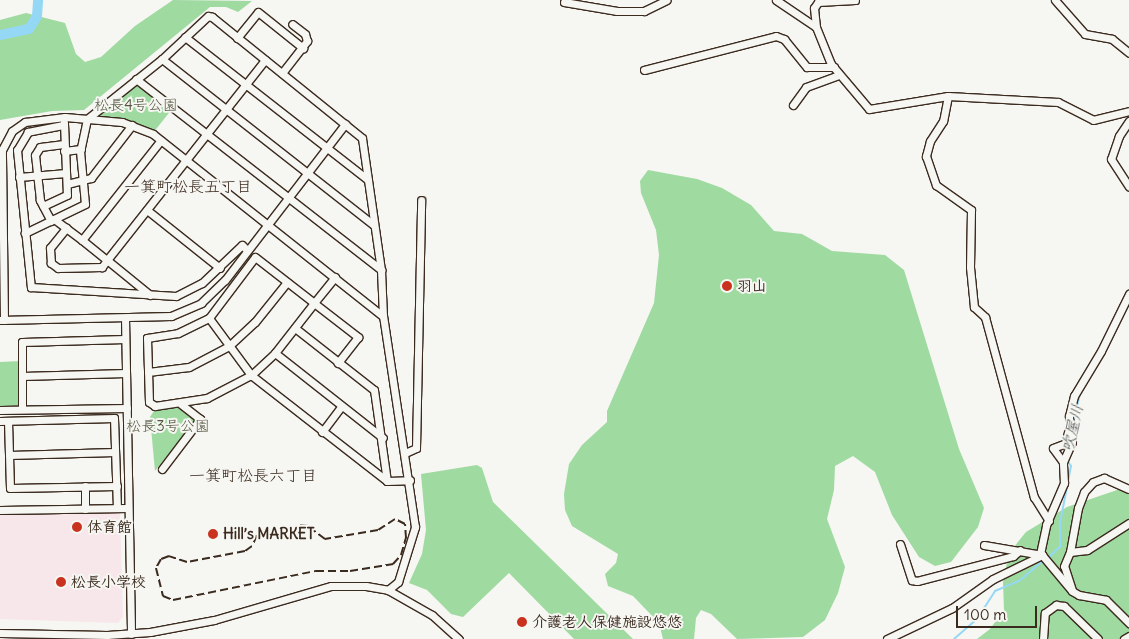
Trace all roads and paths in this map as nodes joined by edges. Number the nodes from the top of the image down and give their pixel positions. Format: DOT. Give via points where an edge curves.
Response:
graph roads {
  1 [pos="667,0"];
  2 [pos="776,0"];
  3 [pos="855,0"];
  4 [pos="1055,0"];
  5 [pos="564,2"];
  6 [pos="292,24"];
  7 [pos="816,27"];
  8 [pos="186,37"];
  9 [pos="237,38"];
  10 [pos="303,48"];
  11 [pos="1129,53"];
  12 [pos="162,59"];
  13 [pos="265,60"];
  14 [pos="834,67"];
  15 [pos="644,70"];
  16 [pos="282,73"];
  17 [pos="839,75"];
  18 [pos="136,78"];
  19 [pos="246,84"];
  20 [pos="948,96"];
  21 [pos="792,105"];
  22 [pos="226,109"];
  23 [pos="1129,111"];
  24 [pos="65,117"];
  25 [pos="87,119"];
  26 [pos="1129,121"];
  27 [pos="346,124"];
  28 [pos="63,125"];
  29 [pos="132,125"];
  30 [pos="206,134"];
  31 [pos="161,140"];
  32 [pos="64,148"];
  33 [pos="327,148"];
  34 [pos="81,149"];
  35 [pos="186,160"];
  36 [pos="1,168"];
  37 [pos="66,173"];
  38 [pos="307,173"];
  39 [pos="37,175"];
  40 [pos="19,178"];
  41 [pos="368,180"];
  42 [pos="84,182"];
  43 [pos="67,184"];
  44 [pos="1129,187"];
  45 [pos="288,198"];
  46 [pos="421,200"];
  47 [pos="43,206"];
  48 [pos="147,210"];
  49 [pos="53,220"];
  50 [pos="268,225"];
  51 [pos="374,225"];
  52 [pos="66,228"];
  53 [pos="25,233"];
  54 [pos="82,240"];
  55 [pos="247,250"];
  56 [pos="108,260"];
  57 [pos="220,268"];
  58 [pos="381,270"];
  59 [pos="335,277"];
  60 [pos="287,282"];
  61 [pos="1129,294"];
  62 [pos="150,295"];
  63 [pos="314,304"];
  64 [pos="383,316"];
  65 [pos="125,318"];
  66 [pos="209,318"];
  67 [pos="2,320"];
  68 [pos="294,328"];
  69 [pos="125,339"];
  70 [pos="229,346"];
  71 [pos="275,353"];
  72 [pos="338,363"];
  73 [pos="148,372"];
  74 [pos="126,374"];
  75 [pos="251,375"];
  76 [pos="22,376"];
  77 [pos="181,404"];
  78 [pos="341,407"];
  79 [pos="127,408"];
  80 [pos="22,409"];
  81 [pos="0,410"];
  82 [pos="4,421"];
  83 [pos="1068,431"];
  84 [pos="322,432"];
  85 [pos="383,438"];
  86 [pos="115,452"];
  87 [pos="405,453"];
  88 [pos="9,454"];
  89 [pos="1063,462"];
  90 [pos="162,469"];
  91 [pos="410,480"];
  92 [pos="387,481"];
  93 [pos="85,486"];
  94 [pos="116,486"];
  95 [pos="1129,489"];
  96 [pos="117,508"];
  97 [pos="127,508"];
  98 [pos="85,509"];
  99 [pos="0,510"];
  100 [pos="1049,521"];
  101 [pos="1129,523"];
  102 [pos="900,544"];
  103 [pos="984,545"];
  104 [pos="1020,550"];
  105 [pos="1070,552"];
  106 [pos="1041,554"];
  107 [pos="388,590"];
  108 [pos="1072,591"];
  109 [pos="1129,623"];
  110 [pos="0,633"];
  111 [pos="130,634"];
  112 [pos="1129,636"];
  113 [pos="74,637"];
  114 [pos="459,639"];
  115 [pos="887,639"];
  116 [pos="1043,639"];
  117 [pos="1098,639"];
  118 [pos="1124,639"];
  1 -- 5 [label="street" via="644,11 617,11"];
  2 -- 7 [label="street"];
  3 -- 7 [label="street" via="818,2 814,8"];
  4 -- 11 [label="street" via="1085,34 1112,39"];
  6 -- 10 [label="street" via="307,38"];
  7 -- 14 [label="street"];
  8 -- 9 [label="street" via="208,16"];
  8 -- 12 [label="street"];
  8 -- 19 [label="street"];
  9 -- 10 [label="street" via="258,12"];
  9 -- 13 [label="street"];
  10 -- 16 [label="street"];
  12 -- 18 [label="street"];
  12 -- 22 [label="street"];
  13 -- 16 [label="street"];
  13 -- 19 [label="street"];
  14 -- 15 [label="street" via="807,67 784,39 776,36"];
  14 -- 17 [label="street"];
  16 -- 27 [label="street"];
  17 -- 20 [label="street" via="864,104 875,110"];
  17 -- 21 [label="street" via="806,87"];
  18 -- 25 [label="street"];
  18 -- 30 [label="street"];
  19 -- 22 [label="street"];
  19 -- 33 [label="street"];
  20 -- 23 [label="street" via="1058,102 1093,120"];
  20 -- 100 [label="street" via="943,121 930,141 926,156 936,185 971,210 970,267 974,307 985,317 1034,497"];
  22 -- 30 [label="street"];
  22 -- 38 [label="street"];
  24 -- 25 [label="street"];
  24 -- 28 [label="street"];
  24 -- 36 [label="street" via="31,120 17,127 4,144"];
  25 -- 29 [label="street"];
  25 -- 34 [label="street"];
  26 -- 44 [label="street" via="1122,129 1111,159"];
  27 -- 33 [label="street"];
  27 -- 41 [label="street" via="360,134"];
  28 -- 32 [label="street"];
  28 -- 40 [label="street" via="34,129 24,137 17,150"];
  29 -- 31 [label="street"];
  29 -- 42 [label="street" via="91,178"];
  30 -- 35 [label="street"];
  30 -- 45 [label="street"];
  31 -- 35 [label="street"];
  31 -- 54 [label="street"];
  32 -- 34 [label="street"];
  32 -- 37 [label="street"];
  32 -- 39 [label="street" via="40,147 36,151"];
  33 -- 38 [label="street"];
  33 -- 41 [label="street"];
  34 -- 42 [label="street"];
  35 -- 48 [label="street"];
  35 -- 50 [label="street"];
  36 -- 67 [label="street"];
  37 -- 39 [label="street"];
  37 -- 43 [label="street"];
  38 -- 45 [label="street"];
  38 -- 51 [label="street"];
  39 -- 40 [label="street"];
  39 -- 47 [label="street"];
  40 -- 53 [label="street"];
  41 -- 51 [label="street"];
  42 -- 43 [label="street"];
  42 -- 49 [label="street" via="84,204"];
  43 -- 47 [label="street" via="66,195"];
  45 -- 50 [label="street"];
  45 -- 58 [label="street"];
  46 -- 87 [label="street" via="416,448"];
  47 -- 49 [label="street"];
  48 -- 56 [label="street"];
  48 -- 57 [label="street"];
  49 -- 52 [label="street"];
  49 -- 53 [label="street"];
  50 -- 55 [label="street"];
  50 -- 59 [label="street"];
  51 -- 58 [label="street"];
  52 -- 54 [label="street"];
  52 -- 56 [label="street" via="50,248 53,265 102,267"];
  53 -- 62 [label="street" via="31,287 92,288"];
  54 -- 56 [label="street"];
  55 -- 57 [label="street" via="242,245"];
  55 -- 65 [label="street" via="214,292 194,307 171,316"];
  56 -- 62 [label="street"];
  57 -- 62 [label="street" via="187,292 168,297"];
  58 -- 64 [label="street"];
  59 -- 63 [label="street"];
  59 -- 64 [label="street"];
  60 -- 63 [label="street"];
  60 -- 66 [label="street" via="255,257"];
  60 -- 70 [label="street" via="255,322"];
  61 -- 89 [label="street" via="1074,396 1068,416 1072,442"];
  63 -- 68 [label="street"];
  63 -- 72 [label="street" via="358,337"];
  64 -- 87 [label="street"];
  65 -- 67 [label="street"];
  65 -- 69 [label="street"];
  66 -- 70 [label="street"];
  66 -- 73 [label="street" via="178,333 148,338"];
  68 -- 71 [label="street"];
  68 -- 72 [label="street"];
  69 -- 74 [label="street"];
  69 -- 76 [label="street" via="22,342"];
  70 -- 73 [label="street" via="200,363"];
  70 -- 75 [label="street"];
  71 -- 75 [label="street"];
  71 -- 78 [label="street"];
  72 -- 85 [label="street" via="374,390"];
  73 -- 77 [label="street" via="149,402 155,406"];
  74 -- 76 [label="street"];
  74 -- 79 [label="street"];
  75 -- 77 [label="street" via="220,393"];
  75 -- 84 [label="street"];
  76 -- 80 [label="street"];
  77 -- 90 [label="street" via="200,419"];
  78 -- 84 [label="street"];
  78 -- 85 [label="street"];
  79 -- 80 [label="street"];
  79 -- 97 [label="street"];
  80 -- 81 [label="street"];
  82 -- 86 [label="street" via="114,418"];
  82 -- 88 [label="street"];
  83 -- 89 [label="street" via="1066,443 1053,448"];
  84 -- 92 [label="street"];
  85 -- 92 [label="street"];
  86 -- 88 [label="street"];
  86 -- 94 [label="street"];
  87 -- 91 [label="street"];
  88 -- 93 [label="street" via="10,488"];
  89 -- 100 [label="street" via="1063,490"];
  91 -- 92 [label="street"];
  91 -- 107 [label="street" via="414,508 413,538 398,582"];
  93 -- 94 [label="street"];
  93 -- 98 [label="street"];
  94 -- 96 [label="street"];
  95 -- 105 [label="street" via="1104,478 1093,482 1084,492 1078,508"];
  96 -- 97 [label="street"];
  96 -- 98 [label="street"];
  97 -- 111 [label="street"];
  98 -- 99 [label="street"];
  100 -- 106 [label="street"];
  101 -- 105 [label="street" via="1087,550"];
  102 -- 104 [label="street" via="912,580 917,581 1013,556"];
  103 -- 104 [label="street"];
  104 -- 106 [label="street"];
  105 -- 108 [label="street" via="1064,566"];
  106 -- 108 [label="street"];
  106 -- 115 [label="street" via="992,579 952,608"];
  107 -- 111 [label="street" via="331,586 214,620"];
  107 -- 114 [label="street" via="432,615"];
  108 -- 109 [label="street" via="1106,600"];
  110 -- 113 [label="street"];
  111 -- 113 [label="street"];
  112 -- 118 [label="street"];
  116 -- 117 [label="street" via="1045,613 1056,605 1064,606"];
}
